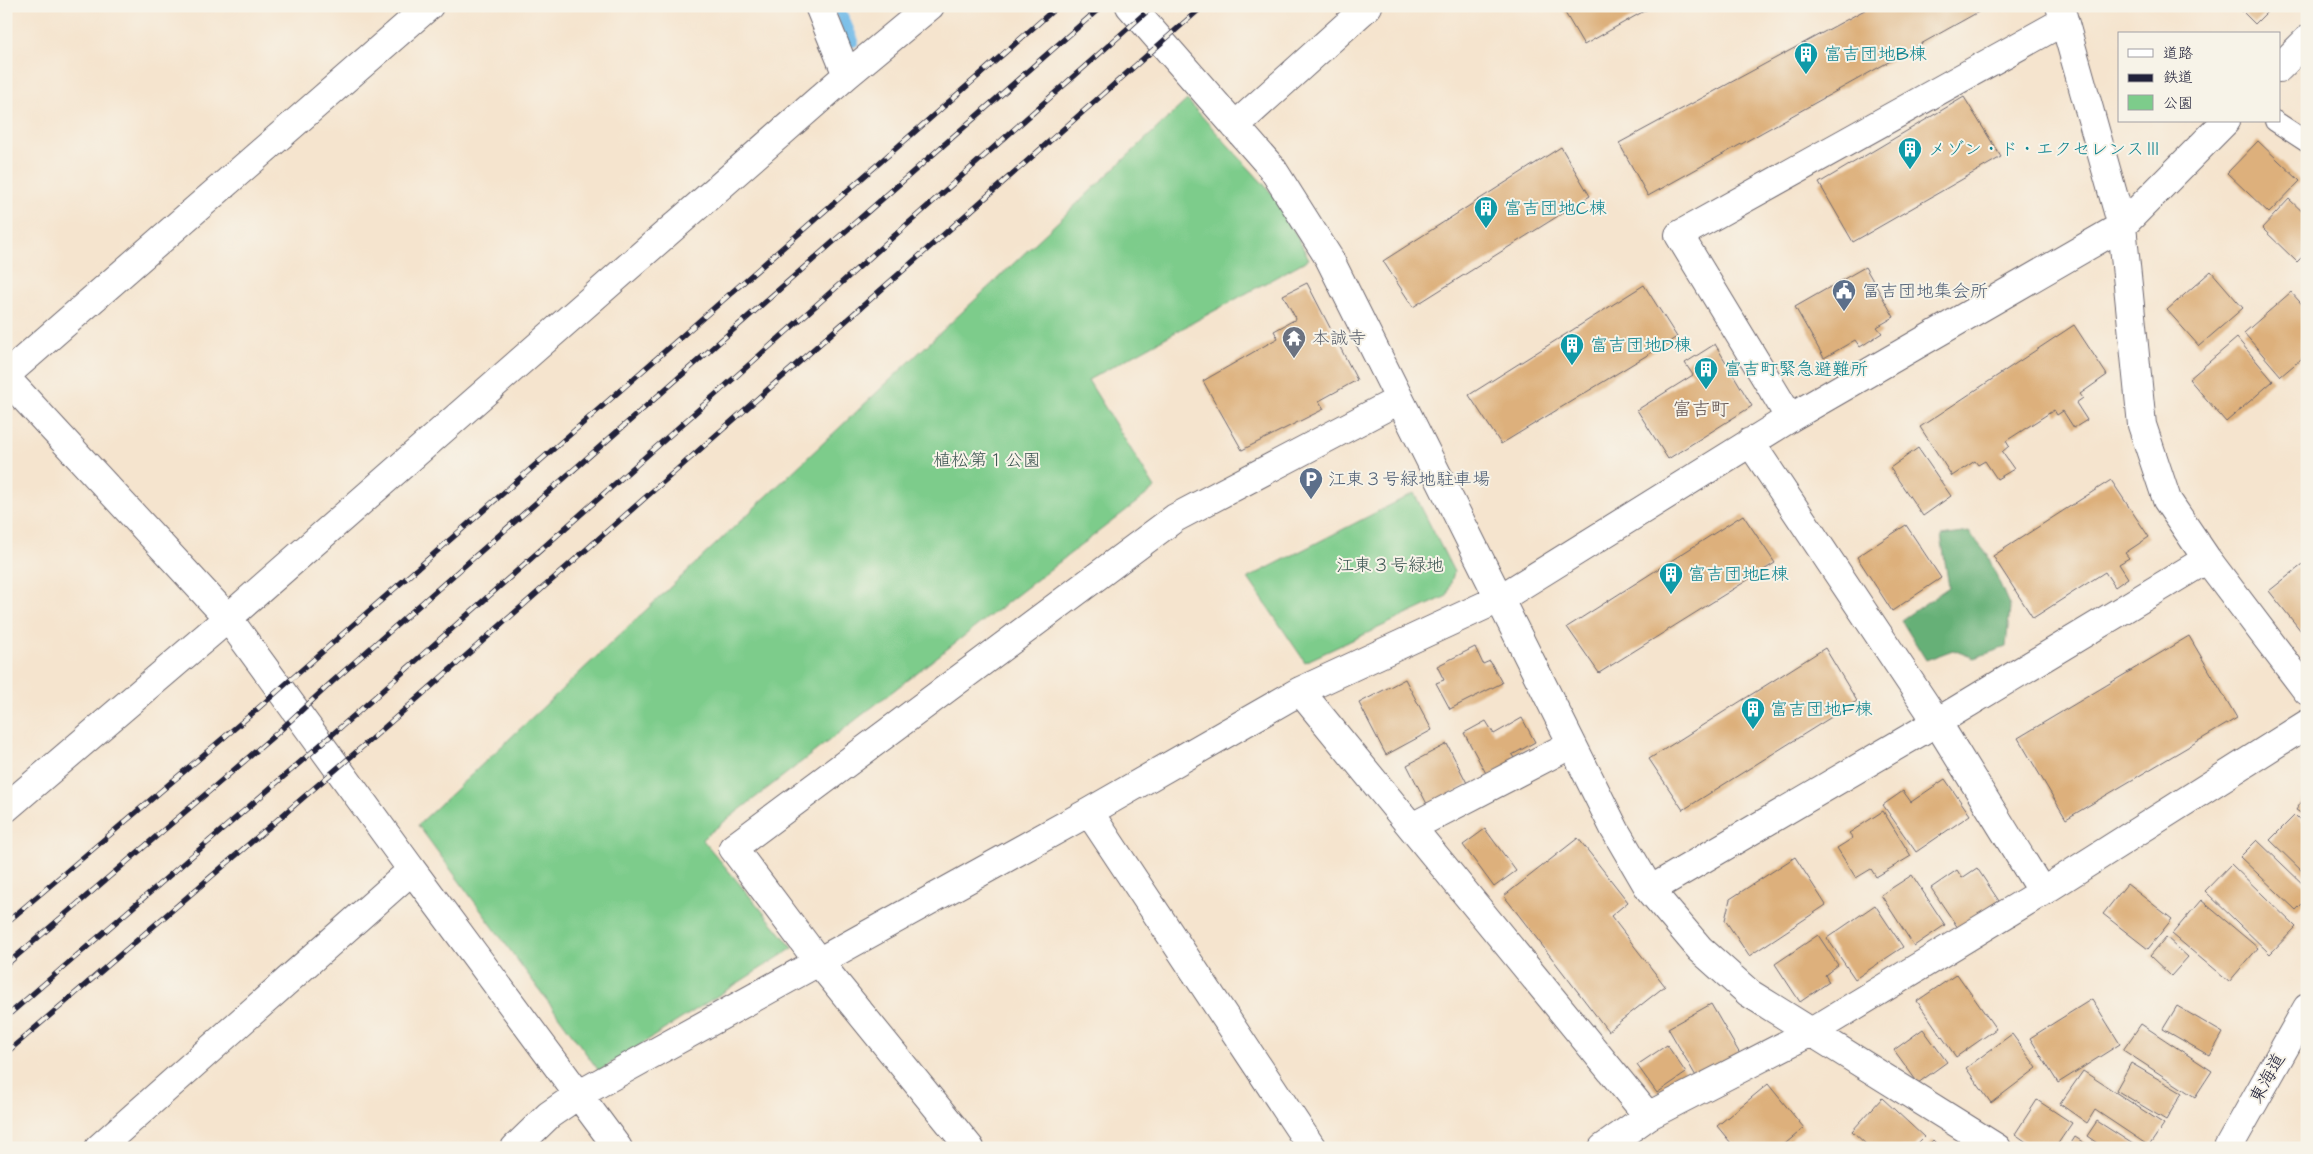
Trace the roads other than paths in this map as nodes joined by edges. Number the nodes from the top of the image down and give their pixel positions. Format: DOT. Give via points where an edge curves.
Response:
graph roads {
  1 [pos="428,6"];
  2 [pos="818,6"];
  3 [pos="930,6"];
  4 [pos="1130,6"];
  5 [pos="1368,6"];
  6 [pos="2062,13"];
  7 [pos="2307,40"];
  8 [pos="2280,67"];
  9 [pos="847,75"];
  10 [pos="2225,122"];
  11 [pos="2277,122"];
  12 [pos="1235,126"];
  13 [pos="2307,142"];
  14 [pos="2122,226"];
  15 [pos="6,377"];
  16 [pos="1399,400"];
  17 [pos="1790,418"];
  18 [pos="1750,442"];
  19 [pos="2207,560"];
  20 [pos="1501,598"];
  21 [pos="228,618"];
  22 [pos="1300,691"];
  23 [pos="2307,691"];
  24 [pos="1937,722"];
  25 [pos="2307,724"];
  26 [pos="1572,744"];
  27 [pos="6,808"];
  28 [pos="1089,812"];
  29 [pos="1412,827"];
  30 [pos="412,870"];
  31 [pos="1650,890"];
  32 [pos="2042,892"];
  33 [pos="818,961"];
  34 [pos="2307,1008"];
  35 [pos="1813,1032"];
  36 [pos="578,1095"];
  37 [pos="1648,1116"];
  38 [pos="99,1148"];
  39 [pos="515,1148"];
  40 [pos="618,1148"];
  41 [pos="970,1148"];
  42 [pos="1312,1148"];
  43 [pos="1603,1148"];
  44 [pos="1997,1148"];
  45 [pos="2228,1148"];
  1 -- 15 [label="main road"];
  2 -- 9 [label="main road"];
  3 -- 9 [label="main road"];
  4 -- 12 [label="main road"];
  5 -- 12 [label="main road"];
  6 -- 14 [label="main road"];
  6 -- 17 [label="main road" via="1679,235"];
  7 -- 8 [label="main road"];
  9 -- 21 [label="main road"];
  10 -- 14 [label="main road"];
  11 -- 13 [label="lane"];
  12 -- 16 [label="main road" via="1272,168 1329,258"];
  14 -- 17 [label="main road"];
  14 -- 19 [label="main road" via="2142,425 2167,500"];
  15 -- 21 [label="main road"];
  16 -- 20 [label="main road"];
  16 -- 33 [label="main road" via="1175,518 733,848"];
  17 -- 18 [label="main road"];
  18 -- 20 [label="main road"];
  18 -- 24 [label="main road"];
  19 -- 23 [label="main road"];
  19 -- 24 [label="main road"];
  20 -- 22 [label="main road"];
  20 -- 26 [label="main road"];
  21 -- 27 [label="main road"];
  21 -- 30 [label="main road"];
  22 -- 28 [label="main road"];
  22 -- 29 [label="main road"];
  24 -- 31 [label="main road"];
  24 -- 32 [label="main road"];
  25 -- 32 [label="main road"];
  26 -- 29 [label="main road"];
  26 -- 31 [label="main road" via="1615,830"];
  28 -- 33 [label="main road"];
  28 -- 42 [label="main road"];
  29 -- 37 [label="main road"];
  30 -- 36 [label="main road"];
  30 -- 38 [label="main road"];
  31 -- 35 [label="main road" via="1700,949 1750,993"];
  32 -- 35 [label="main road"];
  33 -- 36 [label="main road"];
  33 -- 41 [label="main road"];
  34 -- 45 [label="main road, 東海道"];
  35 -- 37 [label="main road"];
  35 -- 44 [label="main road"];
  36 -- 39 [label="main road" via="549,1115"];
  36 -- 40 [label="main road"];
  37 -- 43 [label="main road"];
}
